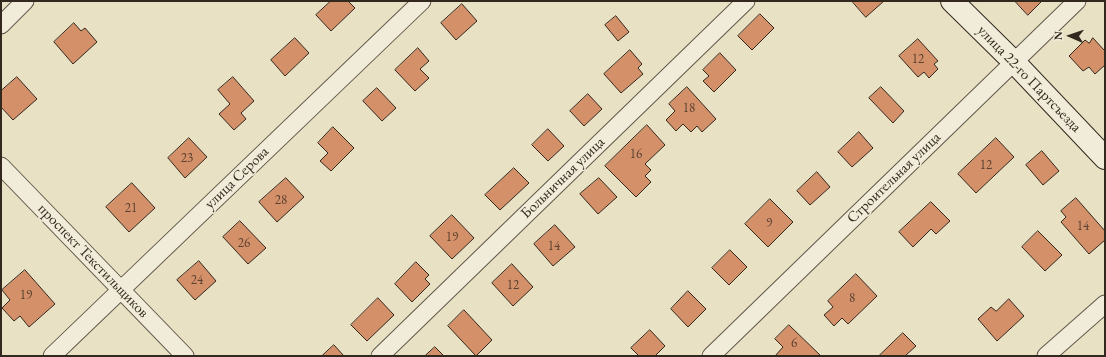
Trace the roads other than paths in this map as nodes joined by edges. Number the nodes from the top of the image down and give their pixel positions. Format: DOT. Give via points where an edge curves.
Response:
graph roads {
  1 [pos="25,1"];
  2 [pos="422,1"];
  3 [pos="746,1"];
  4 [pos="952,1"];
  5 [pos="1077,1"];
  6 [pos="1,25"];
  7 [pos="1014,62"];
  8 [pos="1105,158"];
  9 [pos="1,166"];
  10 [pos="121,289"];
  11 [pos="1105,304"];
  12 [pos="52,356"];
  13 [pos="185,356"];
  14 [pos="380,356"];
  15 [pos="711,356"];
  16 [pos="1046,356"];
  1 -- 6 [label="street"];
  2 -- 10 [label="street, улица Серова"];
  3 -- 14 [label="street, Больничная улица"];
  4 -- 7 [label="street, улица 22-го Партсъезда"];
  5 -- 7 [label="street, Строительная улица"];
  7 -- 8 [label="street, улица 22-го Партсъезда"];
  7 -- 15 [label="street, Строительная улица"];
  9 -- 10 [label="street, проспект Текстильщиков"];
  10 -- 12 [label="street, улица Серова"];
  10 -- 13 [label="street, проспект Текстильщиков"];
  11 -- 16 [label="street"];
}
